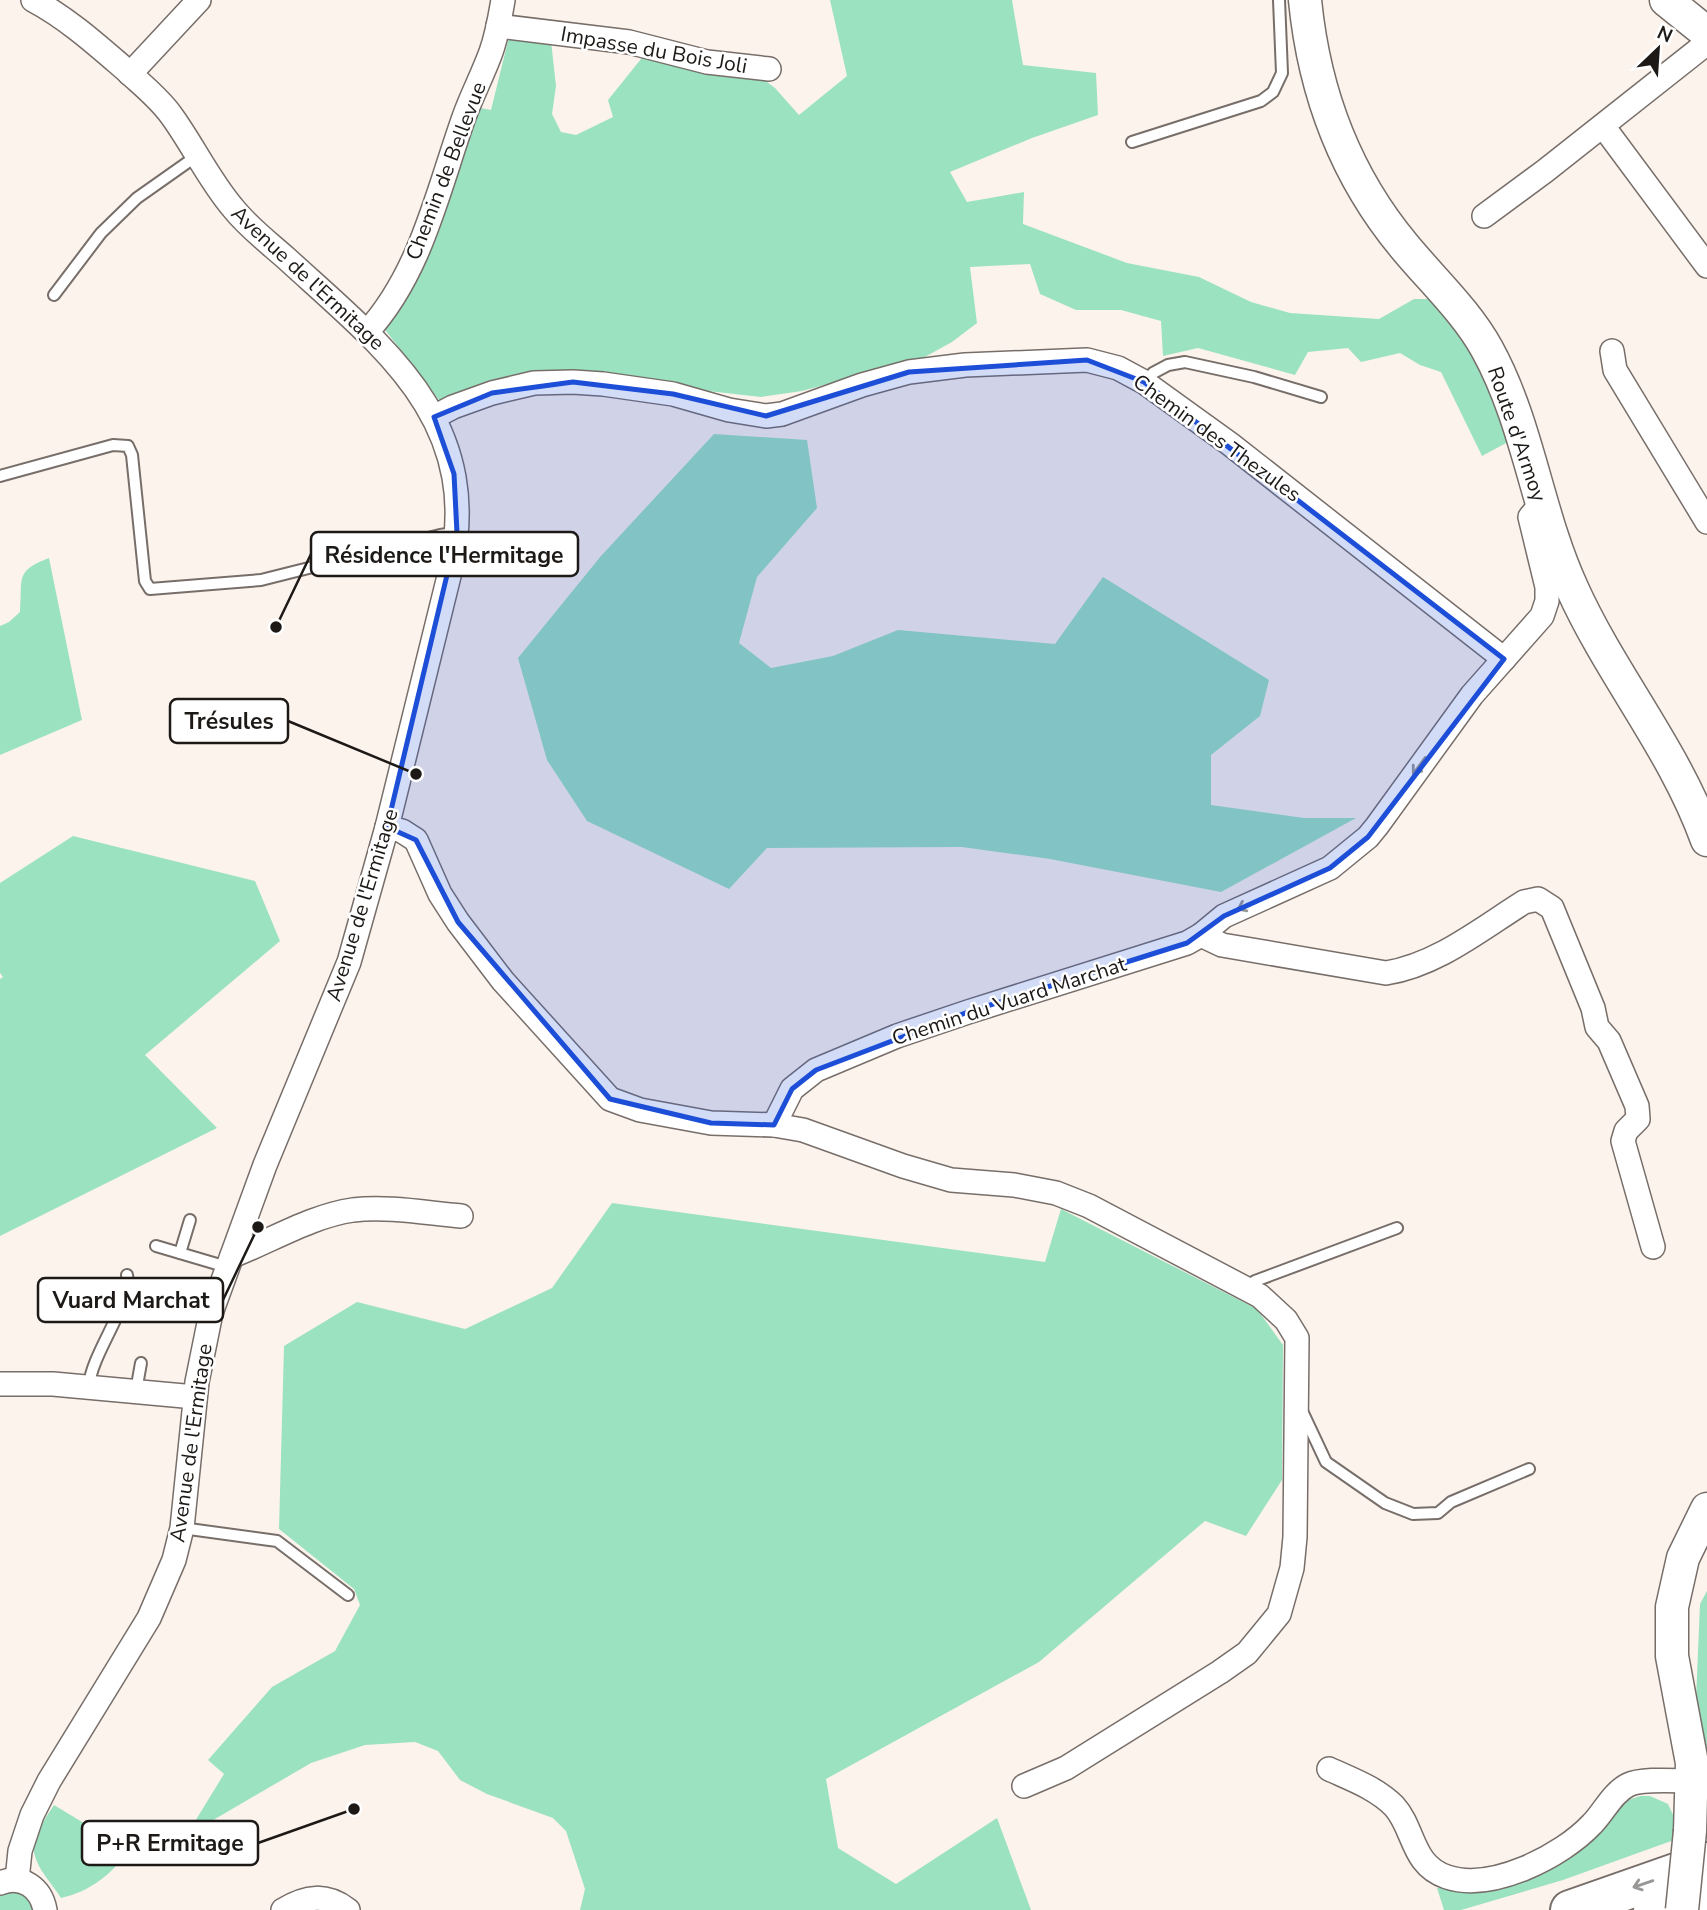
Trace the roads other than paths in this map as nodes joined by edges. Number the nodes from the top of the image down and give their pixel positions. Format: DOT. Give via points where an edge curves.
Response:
graph roads {
  1 [pos="33,0"];
  2 [pos="199,0"];
  3 [pos="503,0"];
  4 [pos="1279,0"];
  5 [pos="1305,0"];
  6 [pos="1666,0"];
  7 [pos="60,7"];
  8 [pos="498,26"];
  9 [pos="1707,33"];
  10 [pos="1707,43"];
  11 [pos="769,69"];
  12 [pos="130,74"];
  13 [pos="1603,126"];
  14 [pos="1132,142"];
  15 [pos="198,155"];
  16 [pos="1483,216"];
  17 [pos="1707,266"];
  18 [pos="54,295"];
  19 [pos="367,332"];
  20 [pos="1612,351"];
  21 [pos="1144,382"];
  22 [pos="1321,397"];
  23 [pos="434,417"];
  24 [pos="0,476"];
  25 [pos="1541,504"];
  26 [pos="1707,522"];
  27 [pos="457,533"];
  28 [pos="1504,659"];
  29 [pos="387,827"];
  30 [pos="1707,840"];
  31 [pos="1201,935"];
  32 [pos="774,1125"];
  33 [pos="461,1216"];
  34 [pos="190,1220"];
  35 [pos="1397,1228"];
  36 [pos="156,1246"];
  37 [pos="1653,1247"];
  38 [pos="180,1253"];
  39 [pos="229,1261"];
  40 [pos="127,1275"];
  41 [pos="1243,1288"];
  42 [pos="141,1363"];
  43 [pos="0,1384"];
  44 [pos="89,1386"];
  45 [pos="136,1391"];
  46 [pos="1295,1396"];
  47 [pos="195,1397"];
  48 [pos="1529,1469"];
  49 [pos="1707,1509"];
  50 [pos="181,1528"];
  51 [pos="348,1595"];
  52 [pos="1329,1769"];
  53 [pos="1692,1781"];
  54 [pos="1024,1786"];
  55 [pos="1698,1846"];
  56 [pos="8,1881"];
  57 [pos="1707,1891"];
  58 [pos="45,1910"];
  59 [pos="283,1910"];
  60 [pos="348,1910"];
  61 [pos="1570,1910"];
  62 [pos="1653,1910"];
  63 [pos="1682,1910"];
  1 -- 7 [label="street, Avenue de l'Ermitage"];
  2 -- 12 [label="street"];
  3 -- 8 [label="street, Chemin de Bellevue"];
  4 -- 14 [label="lane" via="1282,73 1273,92 1261,102"];
  5 -- 25 [label="main road, Route d'Armoy" via="1317,76 1340,144 1386,222 1485,345 1509,398"];
  6 -- 9 [label="main road"];
  7 -- 12 [label="street, Avenue de l'Ermitage"];
  8 -- 11 [label="street, Impasse du Bois Joli" via="629,42 707,62"];
  8 -- 19 [label="street, Chemin de Bellevue" via="424,236 385,309"];
  10 -- 13 [label="street"];
  12 -- 15 [label="street, Avenue de l'Ermitage" via="164,106"];
  13 -- 16 [label="street"];
  13 -- 17 [label="street"];
  15 -- 18 [label="lane" via="137,198 102,233"];
  15 -- 19 [label="street, Avenue de l'Ermitage" via="233,209"];
  19 -- 23 [label="street, Avenue de l'Ermitage"];
  20 -- 26 [label="street" via="1615,370"];
  21 -- 22 [label="lane" via="1168,365 1185,362"];
  21 -- 23 [label="street, Chemin des Thezules" via="1118,368 1087,360 965,365 909,372 766,416 636,387 534,383 492,393"];
  21 -- 28 [label="street, Chemin des Thezules"];
  23 -- 27 [label="street, Avenue de l'Ermitage" via="454,474"];
  24 -- 27 [label="lane" via="113,444 128,446 145,581 150,589 261,580"];
  25 -- 28 [label="street, Chemin du Vuard Marchat" via="1532,512 1530,523 1547,587 1546,605 1537,623"];
  25 -- 30 [label="main road, Route d'Armoy" via="1582,610 1681,782"];
  27 -- 29 [label="street, Avenue de l'Ermitage"];
  28 -- 31 [label="street, Chemin du Vuard Marchat, one-way" via="1359,845 1330,868 1224,916"];
  29 -- 32 [label="street" via="416,841 458,922 503,981 610,1099 640,1110 711,1123"];
  29 -- 39 [label="street, Avenue de l'Ermitage" via="340,988"];
  31 -- 32 [label="street, Chemin du Vuard Marchat" via="1169,950 897,1036 816,1070 792,1089"];
  31 -- 37 [label="street" via="1222,945 1387,973 1434,958 1524,902 1538,900 1552,908 1597,1027 1609,1041 1637,1106 1638,1119 1623,1140"];
  32 -- 41 [label="street" via="803,1130 951,1180 1056,1193 1111,1217"];
  33 -- 39 [label="street" via="355,1210 330,1216"];
  34 -- 38 [label="lane"];
  35 -- 41 [label="lane"];
  36 -- 38 [label="lane"];
  38 -- 39 [label="lane"];
  39 -- 47 [label="street, Avenue de l'Ermitage" via="206,1331"];
  40 -- 44 [label="lane" via="128,1284"];
  41 -- 46 [label="street" via="1274,1308 1297,1338"];
  42 -- 45 [label="lane"];
  43 -- 44 [label="street"];
  44 -- 45 [label="street"];
  45 -- 47 [label="street"];
  46 -- 48 [label="lane" via="1326,1462 1385,1503 1413,1514 1438,1513 1451,1502"];
  46 -- 54 [label="street" via="1295,1537 1279,1614 1247,1653 1220,1672 1066,1768"];
  47 -- 50 [label="street, Avenue de l'Ermitage"];
  49 -- 53 [label="main road" via="1683,1558 1672,1607 1676,1681 1690,1745"];
  50 -- 51 [label="lane" via="278,1541"];
  50 -- 56 [label="street, Avenue de l'Ermitage" via="156,1606 50,1781"];
  52 -- 53 [label="street" via="1380,1794 1396,1808 1418,1854 1432,1869 1470,1880 1512,1873 1558,1853 1594,1823 1628,1785"];
  53 -- 55 [label="main road"];
  55 -- 61 [label="highway, one-way"];
  55 -- 63 [label="main road, bridge"];
  56 -- 58 [label="street" via="33,1886"];
  57 -- 62 [label="highway"];
  59 -- 60 [label="street" via="312,1897 334,1901"];
}
